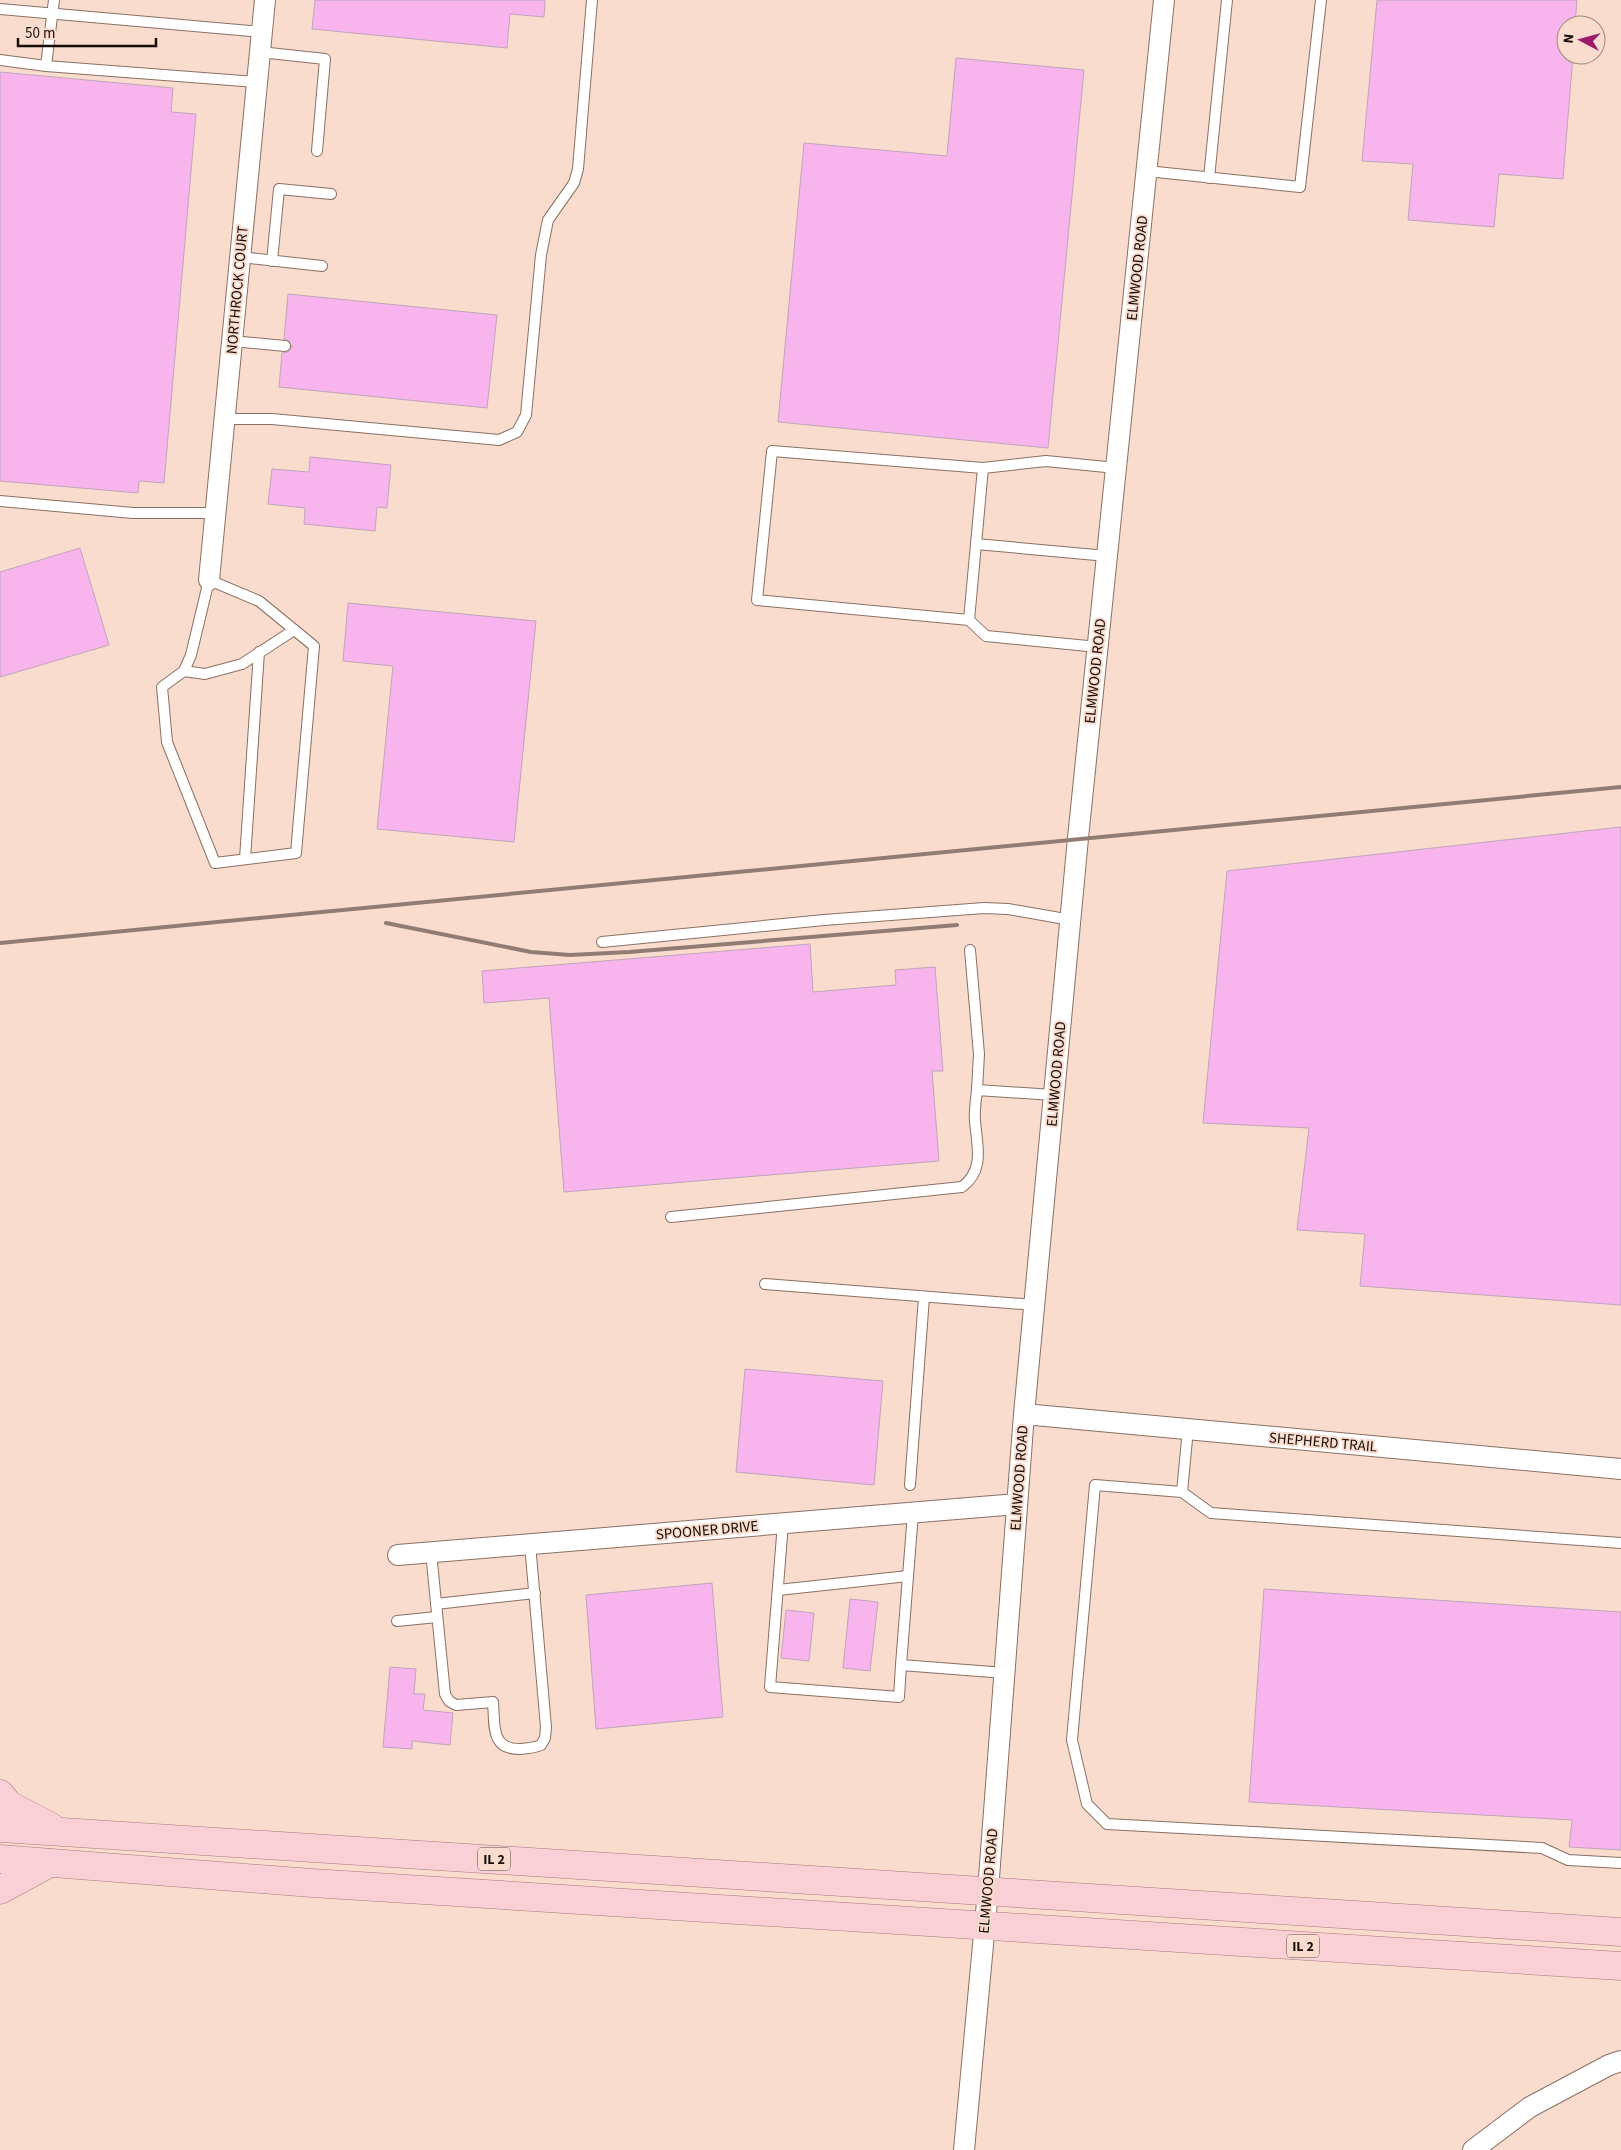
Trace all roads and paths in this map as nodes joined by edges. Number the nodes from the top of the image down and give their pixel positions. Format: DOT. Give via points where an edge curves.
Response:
graph roads {
  1 [pos="54,0"];
  2 [pos="265,0"];
  3 [pos="592,0"];
  4 [pos="1164,0"];
  5 [pos="1227,0"];
  6 [pos="1321,0"];
  7 [pos="0,9"];
  8 [pos="52,13"];
  9 [pos="262,32"];
  10 [pos="260,52"];
  11 [pos="0,60"];
  12 [pos="46,66"];
  13 [pos="257,82"];
  14 [pos="317,151"];
  15 [pos="1147,171"];
  16 [pos="1209,178"];
  17 [pos="331,194"];
  18 [pos="240,257"];
  19 [pos="272,261"];
  20 [pos="322,266"];
  21 [pos="232,342"];
  22 [pos="285,346"];
  23 [pos="225,419"];
  24 [pos="983,468"];
  25 [pos="1116,468"];
  26 [pos="0,501"];
  27 [pos="216,513"];
  28 [pos="976,544"];
  29 [pos="1107,556"];
  30 [pos="209,580"];
  31 [pos="969,620"];
  32 [pos="294,630"];
  33 [pos="1098,647"];
  34 [pos="259,652"];
  35 [pos="184,671"];
  36 [pos="245,859"];
  37 [pos="1071,920"];
  38 [pos="602,942"];
  39 [pos="970,950"];
  40 [pos="976,1090"];
  41 [pos="1054,1095"];
  42 [pos="671,1217"];
  43 [pos="765,1284"];
  44 [pos="924,1296"];
  45 [pos="1035,1305"];
  46 [pos="1024,1414"];
  47 [pos="1188,1429"];
  48 [pos="1621,1469"];
  49 [pos="910,1485"];
  50 [pos="1182,1492"];
  51 [pos="1017,1504"];
  52 [pos="913,1513"];
  53 [pos="783,1524"];
  54 [pos="1621,1543"];
  55 [pos="530,1544"];
  56 [pos="432,1552"];
  57 [pos="398,1555"];
  58 [pos="908,1576"];
  59 [pos="778,1590"];
  60 [pos="534,1593"];
  61 [pos="436,1604"];
  62 [pos="438,1617"];
  63 [pos="396,1621"];
  64 [pos="901,1666"];
  65 [pos="1005,1673"];
  66 [pos="0,1794"];
  67 [pos="0,1828"];
  68 [pos="59,1831"];
  69 [pos="0,1859"];
  70 [pos="50,1863"];
  71 [pos="1621,1863"];
  72 [pos="0,1890"];
  73 [pos="988,1891"];
  74 [pos="985,1926"];
  75 [pos="1621,1932"];
  76 [pos="1621,1966"];
  77 [pos="1621,2062"];
  78 [pos="964,2150"];
  79 [pos="1473,2150"];
  1 -- 8 [label="lane"];
  2 -- 9 [label="street, NORTHROCK COURT"];
  3 -- 23 [label="lane" via="578,169 574,183 548,220 541,255 526,415 517,432 499,440 272,419"];
  4 -- 15 [label="street, ELMWOOD ROAD"];
  5 -- 16 [label="lane"];
  6 -- 16 [label="lane" via="1300,187"];
  7 -- 8 [label="lane"];
  8 -- 9 [label="lane"];
  8 -- 12 [label="lane"];
  9 -- 10 [label="street, NORTHROCK COURT"];
  10 -- 13 [label="street, NORTHROCK COURT"];
  10 -- 14 [label="lane" via="325,59"];
  11 -- 12 [label="lane"];
  12 -- 13 [label="lane"];
  13 -- 18 [label="street, NORTHROCK COURT"];
  15 -- 16 [label="lane"];
  15 -- 25 [label="street, ELMWOOD ROAD"];
  17 -- 19 [label="lane" via="279,189"];
  18 -- 19 [label="lane"];
  18 -- 21 [label="street, NORTHROCK COURT"];
  19 -- 20 [label="lane"];
  21 -- 22 [label="lane"];
  21 -- 23 [label="street, NORTHROCK COURT"];
  23 -- 27 [label="street, NORTHROCK COURT"];
  24 -- 25 [label="lane" via="1046,461"];
  24 -- 28 [label="lane"];
  24 -- 31 [label="lane" via="772,451 757,600"];
  25 -- 29 [label="street, ELMWOOD ROAD"];
  26 -- 27 [label="lane" via="134,513"];
  27 -- 30 [label="street, NORTHROCK COURT"];
  28 -- 29 [label="lane"];
  28 -- 31 [label="lane"];
  29 -- 33 [label="street, ELMWOOD ROAD"];
  30 -- 32 [label="lane" via="260,601"];
  30 -- 35 [label="lane" via="191,655"];
  31 -- 33 [label="lane" via="986,636"];
  32 -- 34 [label="lane"];
  32 -- 36 [label="lane" via="314,646 296,853"];
  33 -- 37 [label="street, ELMWOOD ROAD"];
  34 -- 35 [label="lane" via="242,664 205,674"];
  34 -- 36 [label="lane"];
  35 -- 36 [label="lane" via="162,687 167,742 215,863"];
  37 -- 38 [label="lane" via="984,908"];
  37 -- 41 [label="street, ELMWOOD ROAD"];
  39 -- 40 [label="lane" via="979,1054"];
  40 -- 41 [label="lane"];
  40 -- 42 [label="lane" via="977,1167 969,1182 962,1187"];
  41 -- 45 [label="street, ELMWOOD ROAD"];
  43 -- 44 [label="lane"];
  44 -- 45 [label="lane"];
  44 -- 49 [label="lane"];
  45 -- 46 [label="street, ELMWOOD ROAD"];
  46 -- 47 [label="street, SHEPHERD TRAIL"];
  46 -- 51 [label="street, ELMWOOD ROAD"];
  47 -- 48 [label="street, SHEPHERD TRAIL"];
  47 -- 50 [label="lane"];
  50 -- 54 [label="lane" via="1211,1513"];
  50 -- 71 [label="lane" via="1096,1485 1072,1740 1086,1804 1107,1824 1542,1848 1568,1860"];
  51 -- 52 [label="street, SPOONER DRIVE"];
  51 -- 65 [label="street, ELMWOOD ROAD"];
  52 -- 53 [label="street, SPOONER DRIVE"];
  52 -- 58 [label="lane"];
  53 -- 55 [label="street, SPOONER DRIVE"];
  53 -- 59 [label="lane"];
  55 -- 56 [label="street, SPOONER DRIVE"];
  55 -- 60 [label="lane"];
  56 -- 57 [label="street, SPOONER DRIVE"];
  56 -- 61 [label="lane"];
  58 -- 59 [label="lane"];
  58 -- 64 [label="lane"];
  59 -- 64 [label="lane" via="770,1688 899,1697"];
  60 -- 61 [label="lane"];
  60 -- 62 [label="lane" via="546,1727 545,1738 536,1748 508,1748 500,1744 496,1737 493,1702 456,1705 449,1702 445,1694"];
  61 -- 62 [label="lane"];
  62 -- 63 [label="lane"];
  64 -- 65 [label="lane"];
  65 -- 73 [label="street, ELMWOOD ROAD"];
  66 -- 68 [label="main road" via="9,1805"];
  67 -- 68 [label="main road, IL 2"];
  68 -- 73 [label="main road, IL 2"];
  69 -- 70 [label="main road, IL 2"];
  70 -- 72 [label="main road"];
  70 -- 74 [label="main road, IL 2"];
  73 -- 74 [label="street, ELMWOOD ROAD"];
  73 -- 75 [label="main road, IL 2"];
  74 -- 76 [label="main road, IL 2"];
  74 -- 78 [label="street, ELMWOOD ROAD"];
  77 -- 79 [label="street" via="1609,2065 1530,2108"];
}
